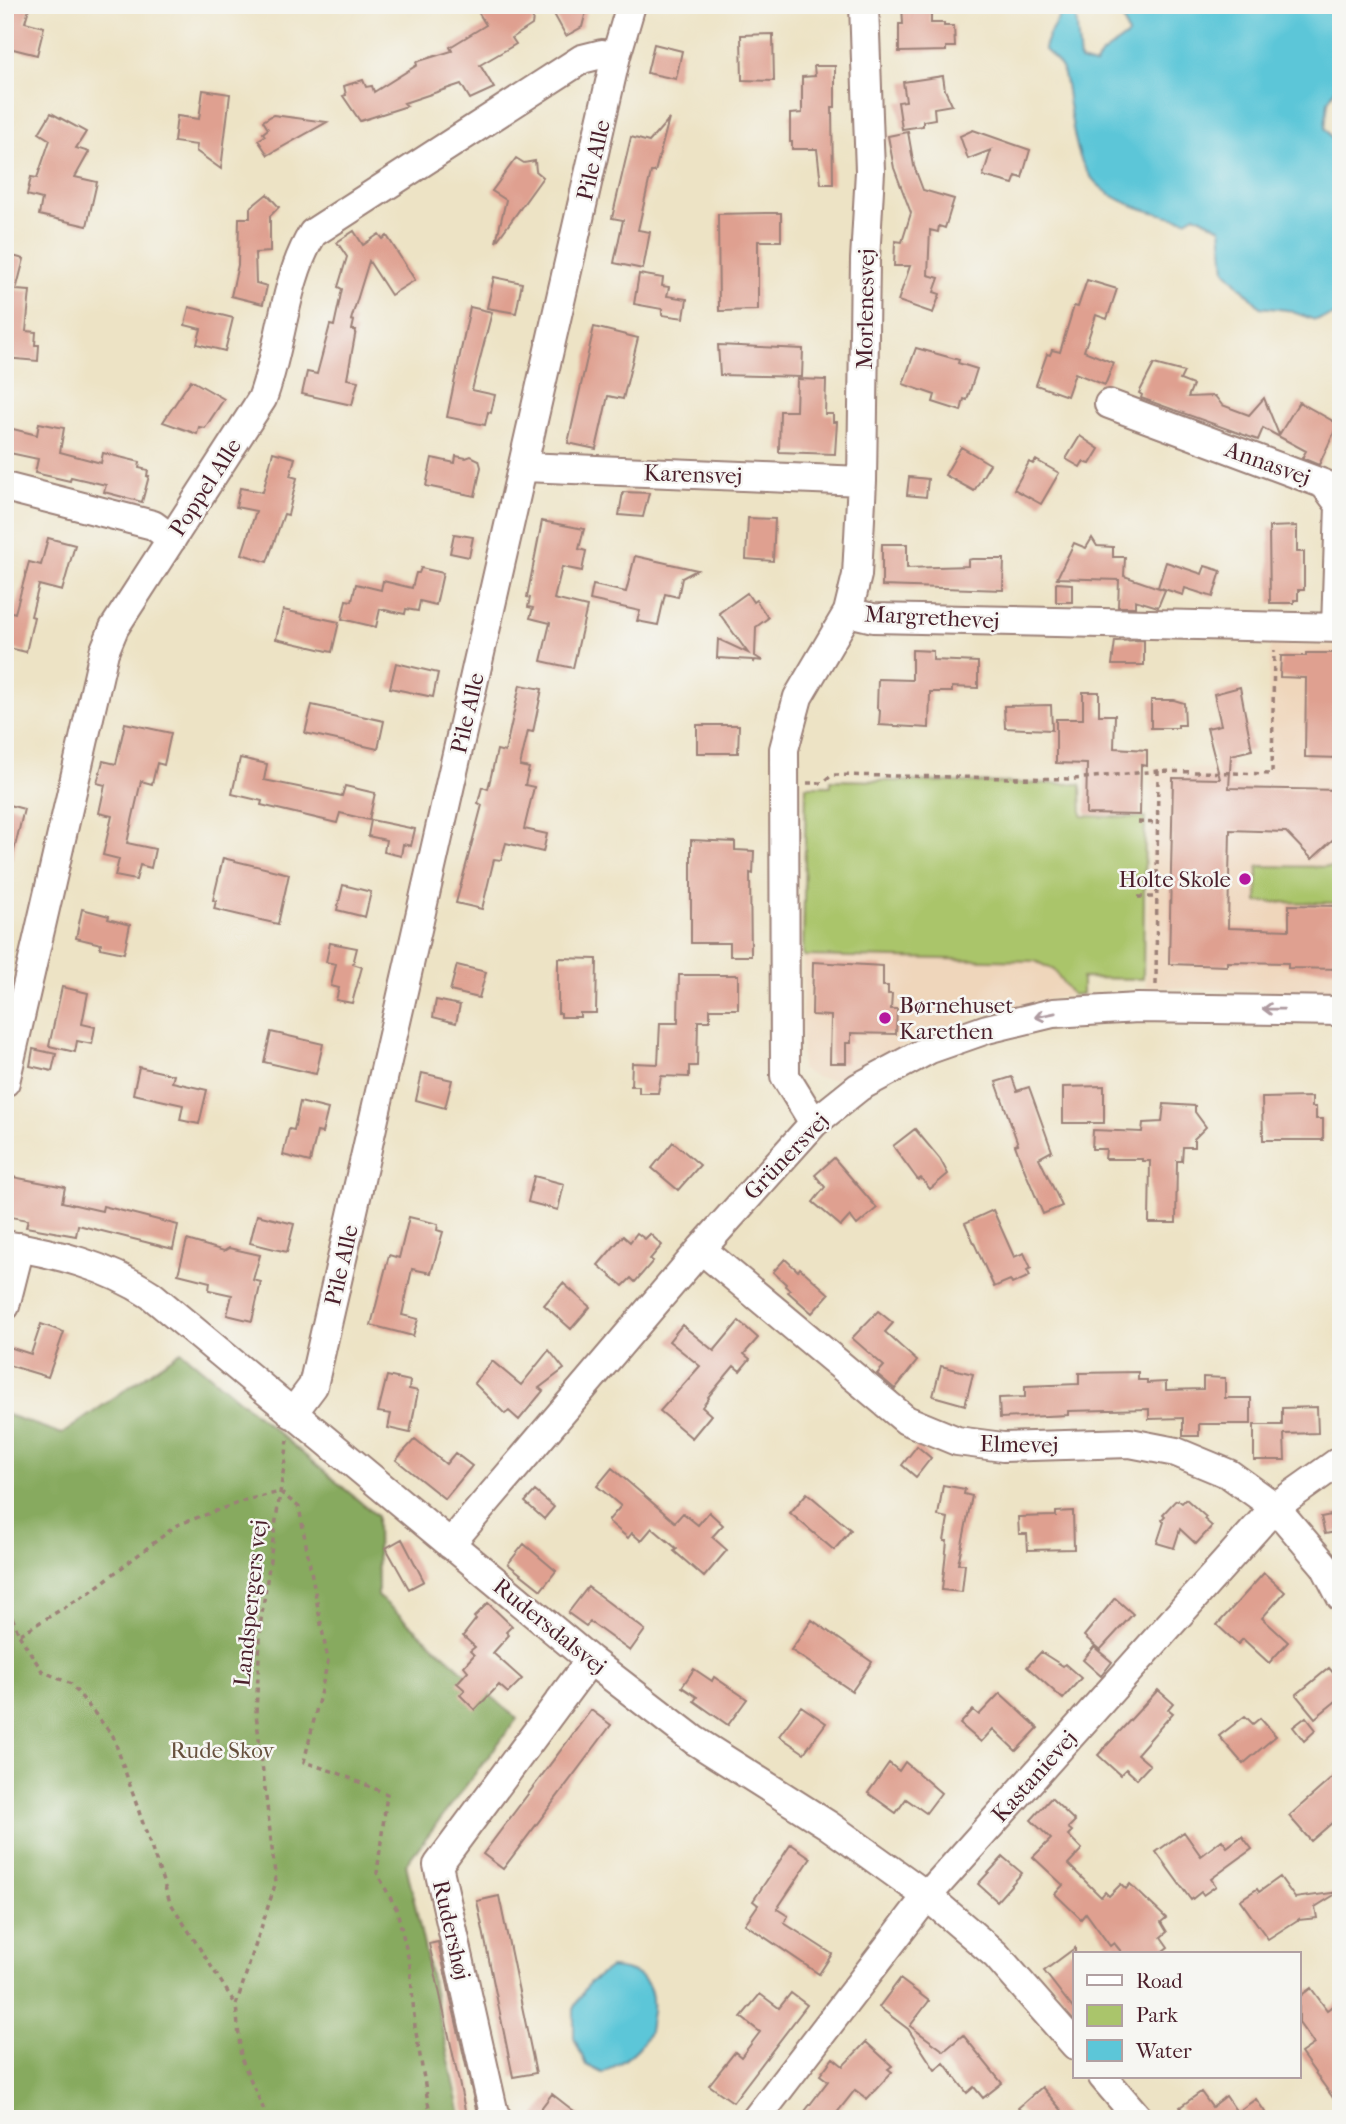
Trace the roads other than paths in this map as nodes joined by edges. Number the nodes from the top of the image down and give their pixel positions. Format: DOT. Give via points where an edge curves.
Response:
graph roads {
  1 [pos="631,5"];
  2 [pos="864,5"];
  3 [pos="617,56"];
  4 [pos="1109,404"];
  5 [pos="524,467"];
  6 [pos="862,481"];
  7 [pos="5,487"];
  8 [pos="172,539"];
  9 [pos="848,612"];
  10 [pos="1338,628"];
  11 [pos="1341,1011"];
  12 [pos="5,1082"];
  13 [pos="814,1123"];
  14 [pos="13,1246"];
  15 [pos="701,1249"];
  16 [pos="5,1306"];
  17 [pos="292,1414"];
  18 [pos="1341,1460"];
  19 [pos="1275,1507"];
  20 [pos="450,1544"];
  21 [pos="1341,1597"];
  22 [pos="590,1660"];
  23 [pos="927,1896"];
  24 [pos="1073,2043"];
  25 [pos="1104,2078"];
  26 [pos="498,2119"];
  27 [pos="756,2119"];
  28 [pos="1139,2119"];
  1 -- 3 [label="street, Pile Alle"];
  2 -- 6 [label="street, Morlenesvej" via="870,171"];
  3 -- 5 [label="street, Pile Alle"];
  3 -- 8 [label="street, Poppel Alle" via="601,54 582,60 313,233 300,254 262,399"];
  4 -- 10 [label="street, Annasvej" via="1324,484 1340,505"];
  5 -- 6 [label="street, Karensvej"];
  5 -- 17 [label="street, Pile Alle" via="313,1386"];
  6 -- 9 [label="street, Morlenesvej" via="856,575"];
  7 -- 8 [label="street" via="153,525"];
  8 -- 12 [label="street, Poppel Alle" via="114,628 104,652"];
  9 -- 10 [label="street, Margrethevej" via="873,618"];
  9 -- 13 [label="street, Margrethevej" via="798,697 784,749 785,1076"];
  11 -- 13 [label="street, Grünersvej, one-way" via="1053,1013 987,1029 916,1054 859,1087"];
  13 -- 15 [label="street, Grünersvej"];
  14 -- 16 [label="street"];
  14 -- 17 [label="street, Rudersdalsvej" via="95,1266 128,1280"];
  15 -- 19 [label="street, Elmevej" via="906,1420 957,1441 1003,1447 1130,1443 1176,1452 1229,1474"];
  15 -- 20 [label="street, Grünersvej"];
  17 -- 20 [label="street, Rudersdalsvej"];
  18 -- 19 [label="street, Kastanievej"];
  19 -- 21 [label="street, Elmevej" via="1325,1566"];
  19 -- 23 [label="street, Kastanievej"];
  20 -- 22 [label="street, Rudersdalsvej"];
  22 -- 23 [label="street, Rudersdalsvej" via="694,1740 828,1825"];
  22 -- 26 [label="street, Rudershøj" via="438,1865"];
  23 -- 24 [label="street, Rudersdalsvej" via="996,1955"];
  23 -- 27 [label="street, Kastanievej"];
  25 -- 28 [label="street"];
}
